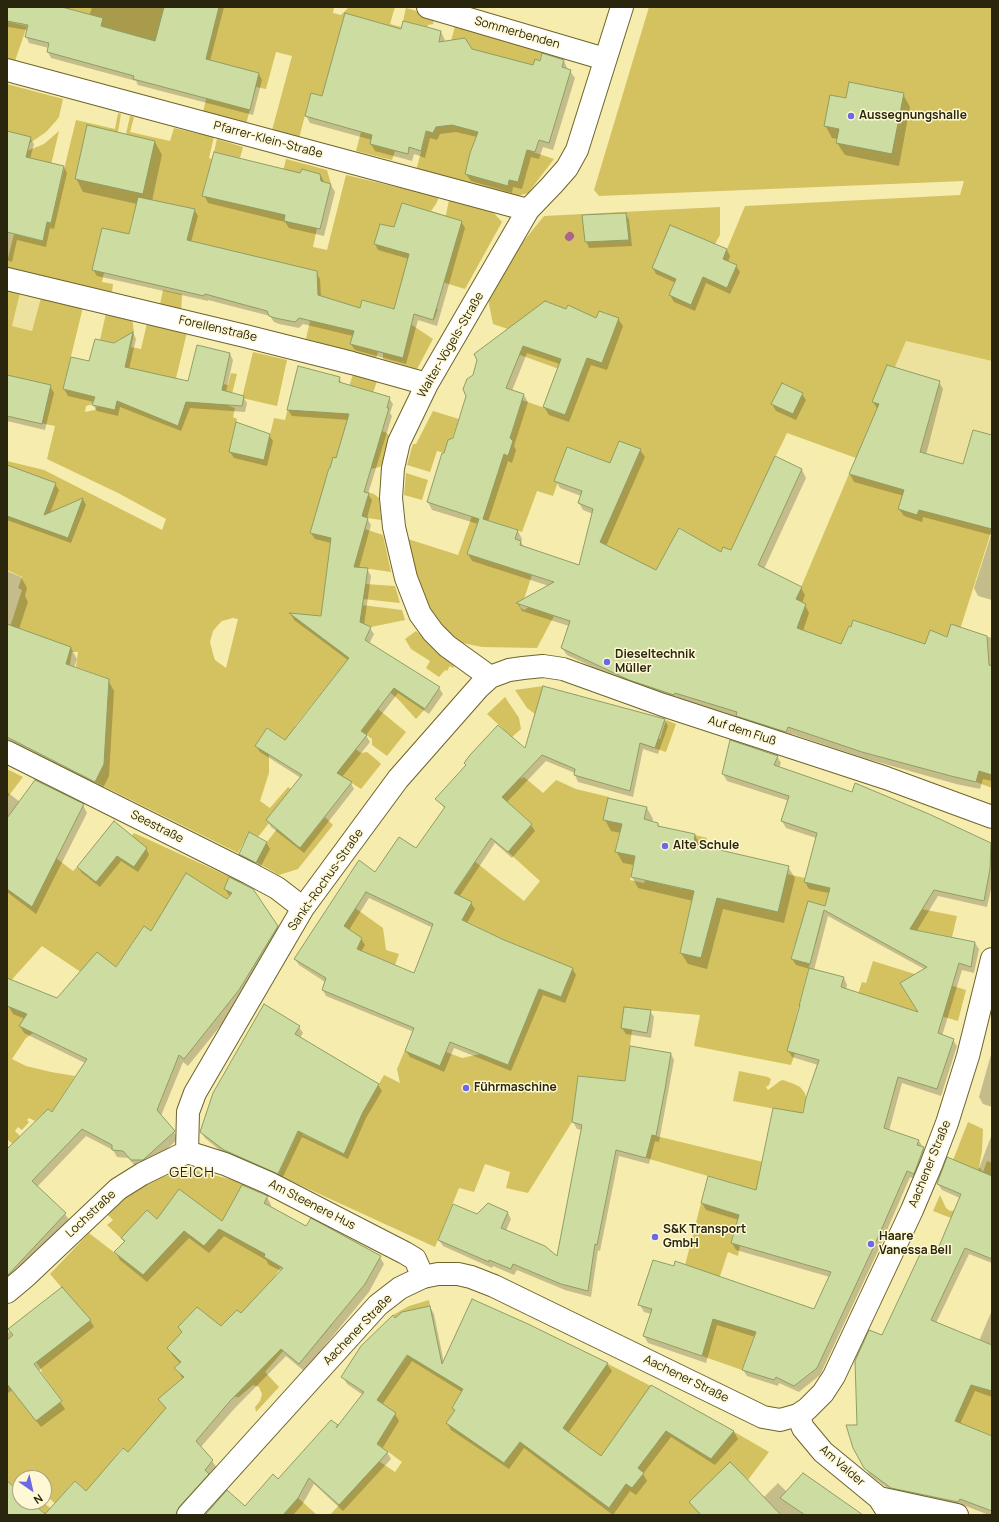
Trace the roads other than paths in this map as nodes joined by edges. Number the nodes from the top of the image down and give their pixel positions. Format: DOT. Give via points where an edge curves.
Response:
graph roads {
  1 [pos="428,7"];
  2 [pos="622,7"];
  3 [pos="605,59"];
  4 [pos="7,70"];
  5 [pos="528,210"];
  6 [pos="7,279"];
  7 [pos="427,384"];
  8 [pos="490,677"];
  9 [pos="7,752"];
  10 [pos="992,817"];
  11 [pos="303,908"];
  12 [pos="992,958"];
  13 [pos="187,1152"];
  14 [pos="423,1277"];
  15 [pos="7,1292"];
  16 [pos="798,1415"];
  17 [pos="885,1506"];
  18 [pos="188,1515"];
  19 [pos="957,1515"];
  1 -- 3 [label="street, Sommerbenden"];
  2 -- 3 [label="street, Walter-Vögels-Straße"];
  3 -- 5 [label="street, Walter-Vögels-Straße" via="576,150 567,168"];
  4 -- 5 [label="street, Pfarrer-Klein-Straße"];
  5 -- 7 [label="street, Walter-Vögels-Straße"];
  6 -- 7 [label="street, Forellenstraße" via="352,362"];
  7 -- 8 [label="street, Walter-Vögels-Straße" via="399,442 393,468 391,498 400,559 410,592 426,624 447,646"];
  8 -- 10 [label="street, Auf dem Fluß" via="523,668 543,666 563,669 886,778"];
  8 -- 11 [label="street, Sankt-Rochus-Straße" via="398,779"];
  9 -- 11 [label="street, Seestraße" via="249,873 277,888"];
  11 -- 13 [label="street, Sankt-Rochus-Straße" via="195,1093 188,1112"];
  12 -- 16 [label="street, Aachener Straße" via="961,1081 912,1210 830,1384 815,1402"];
  13 -- 14 [label="street, Am Steenere Hus" via="225,1164 269,1184 405,1253 415,1259"];
  13 -- 15 [label="street, Lochstraße" via="142,1174 114,1192"];
  14 -- 16 [label="street, Aachener Straße" via="458,1274 483,1281 763,1417 780,1420"];
  14 -- 18 [label="street, Aachener Straße" via="400,1288 378,1305"];
  16 -- 17 [label="street, Am Valder" via="803,1428 823,1452"];
  17 -- 19 [label="street"];
}
